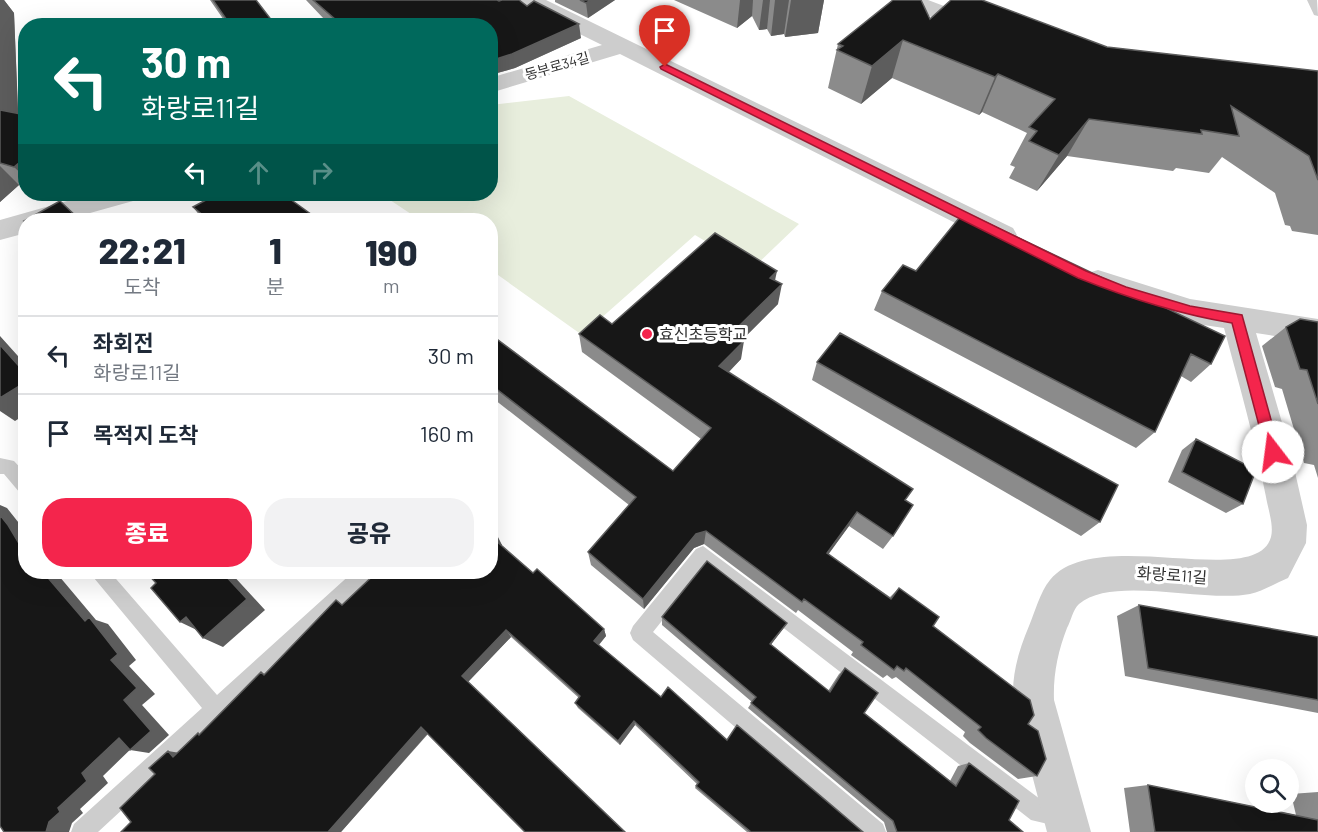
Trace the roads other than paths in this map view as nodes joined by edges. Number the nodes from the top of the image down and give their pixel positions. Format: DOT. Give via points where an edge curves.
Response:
graph roads {
  1 [pos="529,0"];
  2 [pos="909,0"];
  3 [pos="1312,0"];
  4 [pos="1318,14"];
  5 [pos="1005,38"];
  6 [pos="624,46"];
  7 [pos="498,84"];
  8 [pos="100,201"];
  9 [pos="58,213"];
  10 [pos="18,225"];
  11 [pos="0,230"];
  12 [pos="1022,245"];
  13 [pos="1072,270"];
  14 [pos="1237,319"];
  15 [pos="1318,331"];
  16 [pos="0,466"];
  17 [pos="18,478"];
  18 [pos="104,579"];
  19 [pos="358,579"];
  20 [pos="216,709"];
  21 [pos="1067,825"];
  22 [pos="82,832"];
  23 [pos="875,832"];
  1 -- 6 [label="street"];
  2 -- 5 [label="street"];
  3 -- 4 [label="lane"];
  6 -- 7 [label="street, 동부로34길"];
  6 -- 12 [label="street"];
  8 -- 9 [label="street"];
  10 -- 11 [label="street"];
  13 -- 14 [label="street" via="1190,311"];
  14 -- 15 [label="street"];
  14 -- 21 [label="street, 화랑로11길" via="1279,474 1289,526 1283,558 1272,568 1244,578 1122,572 1092,575 1065,591 1046,632 1034,701"];
  16 -- 17 [label="lane" via="8,466"];
  18 -- 20 [label="lane"];
  19 -- 20 [label="lane"];
  20 -- 22 [label="lane"];
  21 -- 23 [label="lane" via="1039,813 703,555 640,633"];
}
